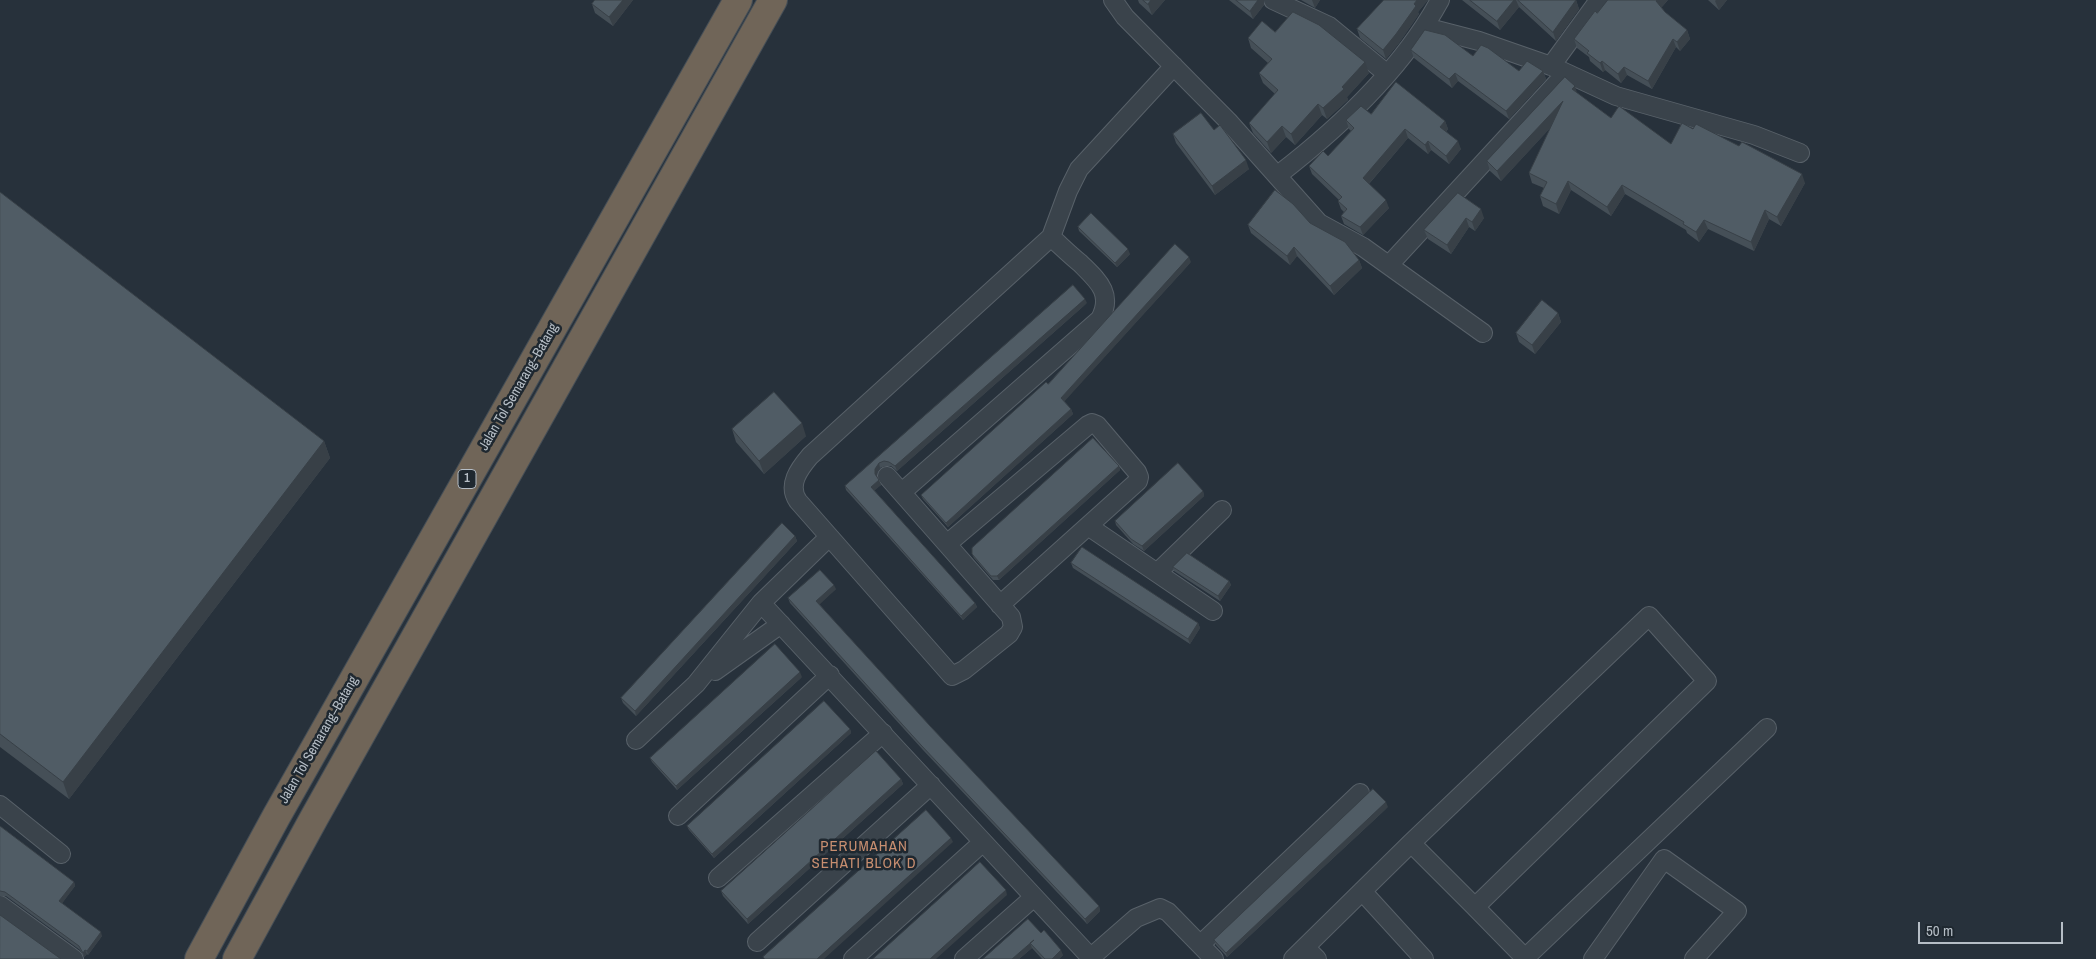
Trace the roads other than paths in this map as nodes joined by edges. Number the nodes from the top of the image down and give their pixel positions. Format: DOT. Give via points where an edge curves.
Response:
graph roads {
  1 [pos="738,0"];
  2 [pos="773,0"];
  3 [pos="1113,0"];
  4 [pos="1273,0"];
  5 [pos="1440,0"];
  6 [pos="1599,0"];
  7 [pos="1425,27"];
  8 [pos="1174,66"];
  9 [pos="1559,70"];
  10 [pos="1386,73"];
  11 [pos="1800,153"];
  12 [pos="1278,176"];
  13 [pos="1051,237"];
  14 [pos="1389,265"];
  15 [pos="1484,333"];
  16 [pos="887,476"];
  17 [pos="902,492"];
  18 [pos="1222,510"];
  19 [pos="1088,526"];
  20 [pos="829,537"];
  21 [pos="947,544"];
  22 [pos="1157,573"];
  23 [pos="761,603"];
  24 [pos="1000,605"];
  25 [pos="1213,611"];
  26 [pos="781,624"];
  27 [pos="830,676"];
  28 [pos="696,684"];
  29 [pos="1766,728"];
  30 [pos="883,733"];
  31 [pos="636,740"];
  32 [pos="931,785"];
  33 [pos="1360,793"];
  34 [pos="0,806"];
  35 [pos="678,816"];
  36 [pos="983,842"];
  37 [pos="1411,843"];
  38 [pos="1645,845"];
  39 [pos="61,854"];
  40 [pos="1664,859"];
  41 [pos="718,878"];
  42 [pos="1362,891"];
  43 [pos="1034,897"];
  44 [pos="0,905"];
  45 [pos="1475,907"];
  46 [pos="757,942"];
  47 [pos="1201,944"];
  48 [pos="1305,955"];
  49 [pos="1526,958"];
  50 [pos="74,959"];
  51 [pos="200,959"];
  52 [pos="237,959"];
  53 [pos="853,959"];
  54 [pos="964,959"];
  55 [pos="1091,959"];
  56 [pos="1214,959"];
  57 [pos="1424,959"];
  58 [pos="1593,959"];
  59 [pos="1694,959"];
  1 -- 51 [label="highway, Jalan Tol Semarang–Batang / 1" via="276,817"];
  2 -- 52 [label="highway, 1" via="323,800"];
  3 -- 8 [label="street" via="1125,17"];
  4 -- 10 [label="street" via="1329,26"];
  5 -- 7 [label="street"];
  6 -- 9 [label="street"];
  7 -- 9 [label="street" via="1479,41"];
  7 -- 10 [label="street"];
  8 -- 12 [label="street"];
  8 -- 13 [label="street" via="1079,169"];
  9 -- 11 [label="street" via="1616,96 1754,135"];
  9 -- 14 [label="street"];
  10 -- 12 [label="street" via="1320,142"];
  12 -- 14 [label="street" via="1319,223"];
  13 -- 17 [label="street" via="1099,282 1105,300 1100,319"];
  13 -- 20 [label="street" via="804,463 795,478 794,495"];
  14 -- 15 [label="street"];
  16 -- 17 [label="street"];
  17 -- 21 [label="street"];
  18 -- 22 [label="street"];
  19 -- 21 [label="street" via="1138,481 1139,476 1092,423"];
  19 -- 22 [label="street"];
  19 -- 24 [label="street"];
  20 -- 23 [label="street"];
  20 -- 24 [label="street" via="952,676 1009,634 1013,627 1011,617"];
  21 -- 24 [label="street"];
  22 -- 25 [label="street"];
  23 -- 26 [label="street"];
  23 -- 28 [label="street"];
  26 -- 27 [label="street"];
  26 -- 28 [label="street"];
  27 -- 30 [label="street"];
  27 -- 35 [label="street"];
  28 -- 31 [label="street"];
  29 -- 38 [label="street"];
  30 -- 32 [label="street"];
  30 -- 41 [label="street"];
  32 -- 36 [label="street"];
  32 -- 46 [label="street"];
  33 -- 47 [label="street"];
  34 -- 39 [label="street"];
  36 -- 43 [label="street"];
  36 -- 53 [label="street"];
  37 -- 42 [label="street"];
  37 -- 45 [label="street"];
  37 -- 45 [label="street" via="1650,616 1707,680"];
  38 -- 40 [label="street"];
  38 -- 49 [label="street"];
  40 -- 58 [label="street"];
  40 -- 59 [label="street" via="1737,911"];
  42 -- 48 [label="street"];
  42 -- 57 [label="street"];
  43 -- 54 [label="street"];
  43 -- 55 [label="street"];
  44 -- 50 [label="street"];
  45 -- 49 [label="street"];
  47 -- 55 [label="street" via="1160,908 1136,918"];
  47 -- 56 [label="street"];
}
